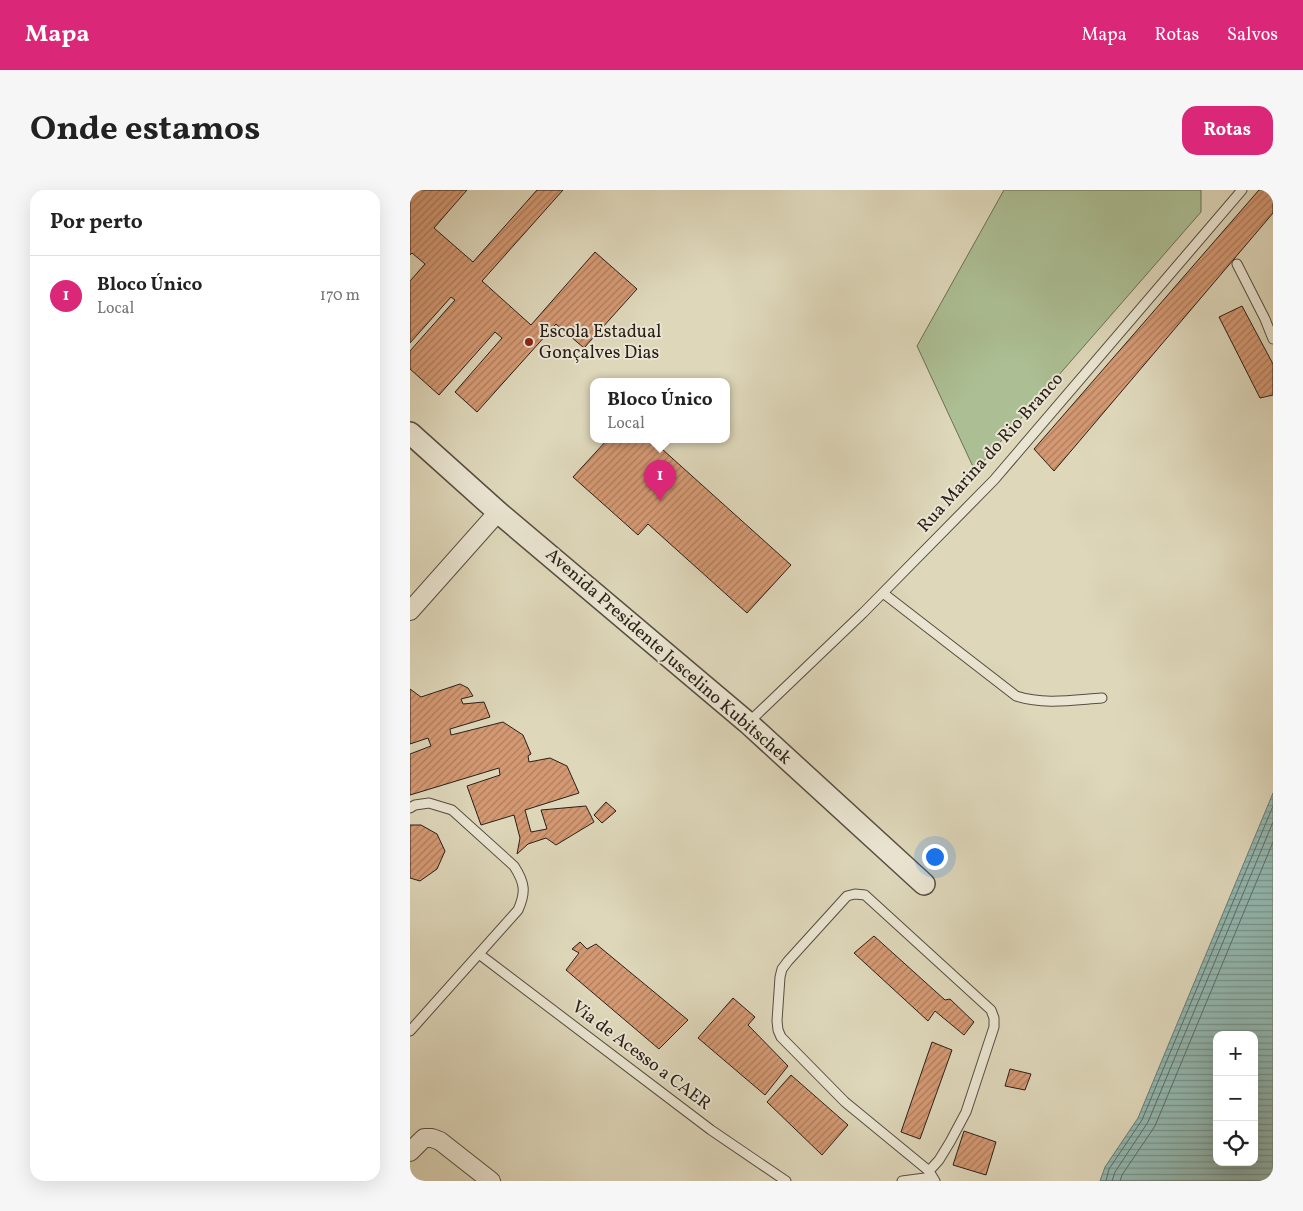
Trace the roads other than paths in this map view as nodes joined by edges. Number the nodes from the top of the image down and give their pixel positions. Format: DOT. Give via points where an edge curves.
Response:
graph roads {
  1 [pos="1242,190"];
  2 [pos="1238,264"];
  3 [pos="1273,339"];
  4 [pos="410,433"];
  5 [pos="498,512"];
  6 [pos="883,592"];
  7 [pos="410,611"];
  8 [pos="1102,698"];
  9 [pos="748,723"];
  10 [pos="410,808"];
  11 [pos="924,884"];
  12 [pos="479,954"];
  13 [pos="410,1031"];
  14 [pos="410,1152"];
  15 [pos="933,1177"];
  16 [pos="491,1181"];
  17 [pos="786,1181"];
  18 [pos="902,1181"];
  1 -- 6 [label="lane, Rua Marina do Rio Branco" via="994,480"];
  2 -- 3 [label="lane"];
  4 -- 5 [label="street, Avenida Presidente Juscelino Kubitschek"];
  5 -- 7 [label="street"];
  5 -- 9 [label="street, Avenida Presidente Juscelino Kubitschek"];
  6 -- 8 [label="lane" via="1016,696 1043,702"];
  6 -- 9 [label="lane, Rua Marina do Rio Branco"];
  9 -- 11 [label="street, Avenida Presidente Juscelino Kubitschek"];
  10 -- 12 [label="lane" via="428,803 452,810 514,866 520,876 523,898 518,910"];
  12 -- 13 [label="lane"];
  12 -- 17 [label="lane, Via de Acesso a CAER" via="711,1130"];
  14 -- 16 [label="street" via="424,1138 432,1138"];
  15 -- 15 [label="lane" via="966,1112 994,1027 992,1010 865,895 847,896 782,969 778,1030 781,1037 845,1102"];
  15 -- 18 [label="lane"];
}
